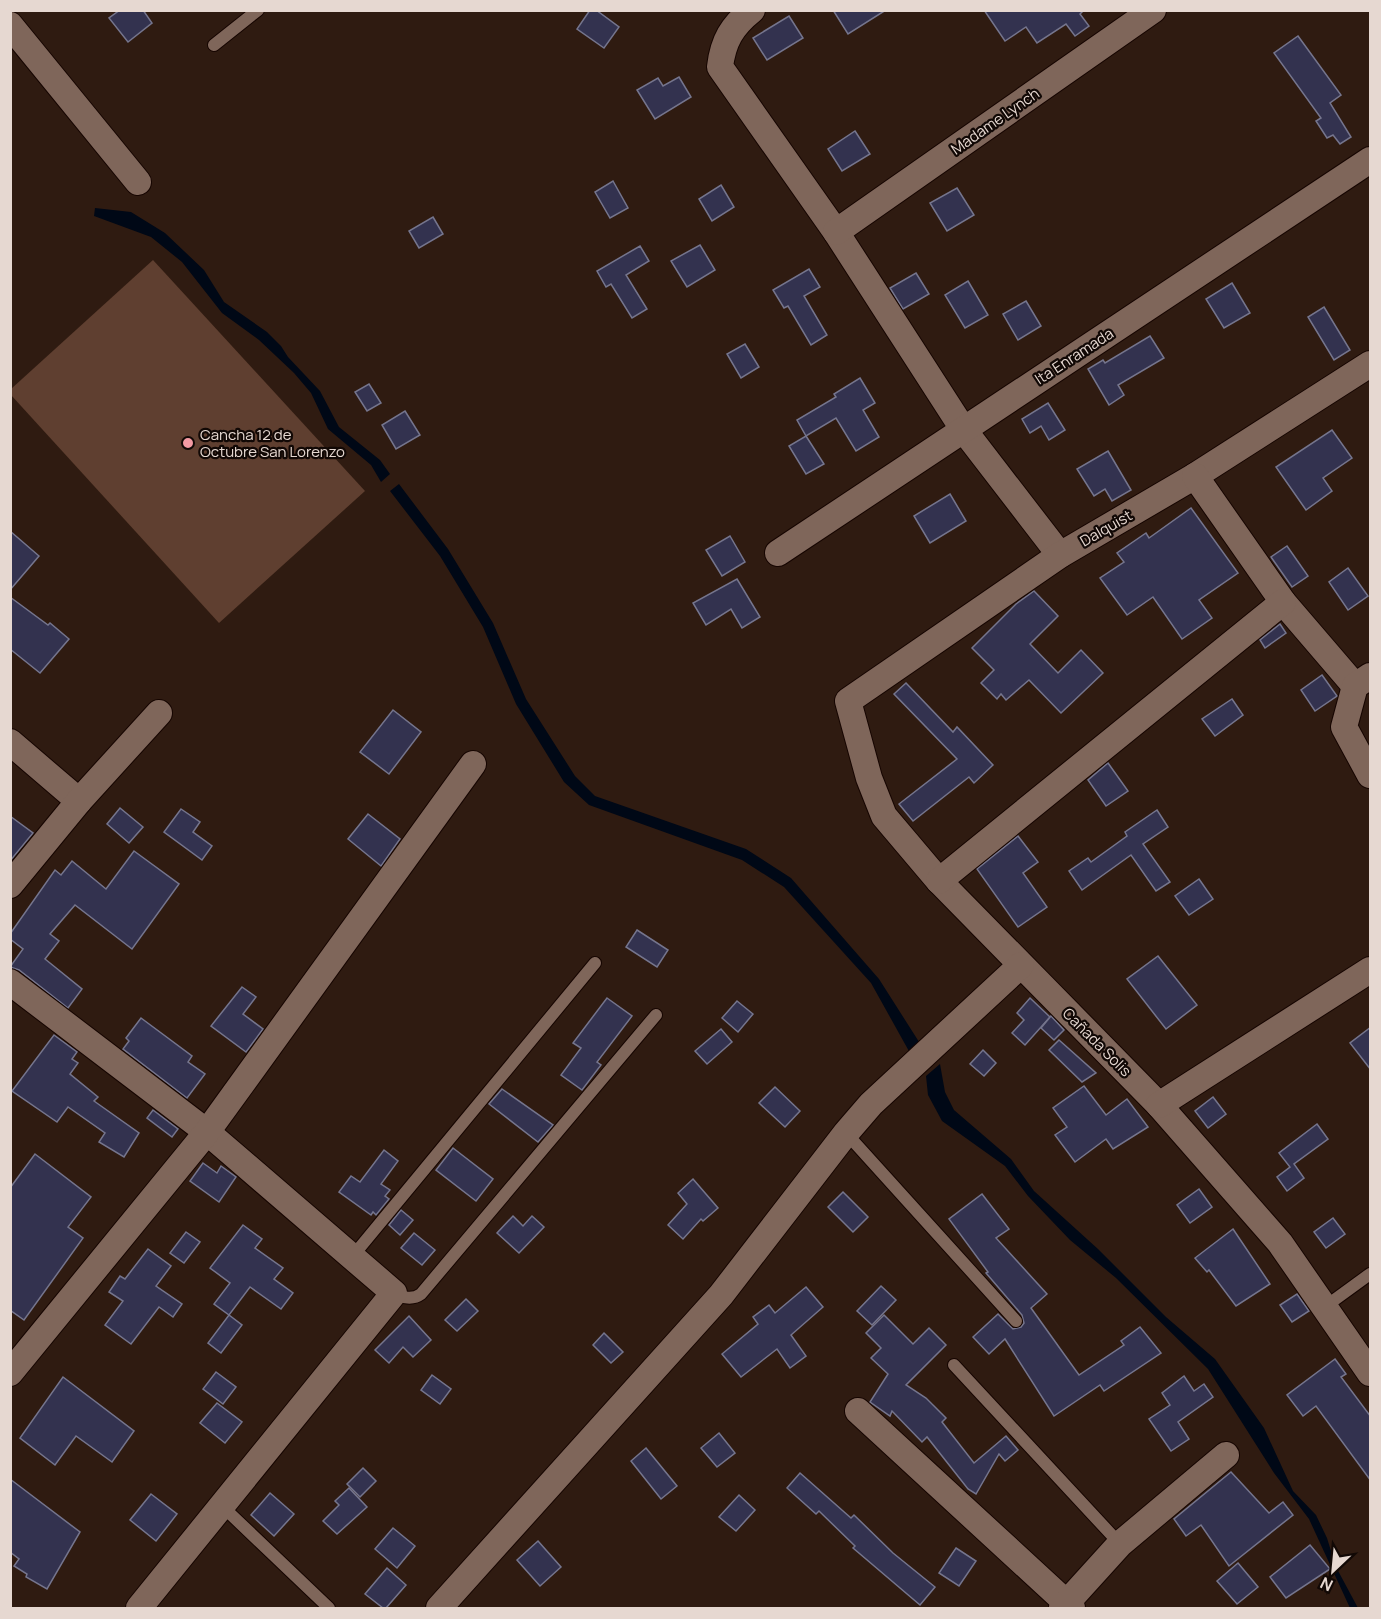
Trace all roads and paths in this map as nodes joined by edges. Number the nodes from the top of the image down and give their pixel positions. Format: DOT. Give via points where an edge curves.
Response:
graph roads {
  1 [pos="258,10"];
  2 [pos="753,10"];
  3 [pos="1154,10"];
  4 [pos="10,25"];
  5 [pos="214,45"];
  6 [pos="1371,160"];
  7 [pos="138,182"];
  8 [pos="836,232"];
  9 [pos="1371,364"];
  10 [pos="963,429"];
  11 [pos="1195,476"];
  12 [pos="778,554"];
  13 [pos="1060,555"];
  14 [pos="1283,603"];
  15 [pos="1363,681"];
  16 [pos="848,701"];
  17 [pos="159,713"];
  18 [pos="10,742"];
  19 [pos="473,764"];
  20 [pos="1371,775"];
  21 [pos="80,801"];
  22 [pos="939,881"];
  23 [pos="10,885"];
  24 [pos="594,963"];
  25 [pos="1021,965"];
  26 [pos="1371,970"];
  27 [pos="10,982"];
  28 [pos="656,1015"];
  29 [pos="1159,1105"];
  30 [pos="207,1132"];
  31 [pos="846,1133"];
  32 [pos="352,1257"];
  33 [pos="1371,1274"];
  34 [pos="394,1293"];
  35 [pos="1326,1306"];
  36 [pos="1016,1321"];
  37 [pos="954,1365"];
  38 [pos="10,1373"];
  39 [pos="1371,1373"];
  40 [pos="858,1411"];
  41 [pos="1226,1455"];
  42 [pos="221,1505"];
  43 [pos="1120,1544"];
  44 [pos="1067,1606"];
  45 [pos="139,1608"];
  46 [pos="329,1608"];
  47 [pos="439,1608"];
  1 -- 5 [label="lane"];
  2 -- 8 [label="street" via="736,23 723,46 720,67"];
  3 -- 8 [label="street, Madame Lynch"];
  4 -- 7 [label="street"];
  6 -- 10 [label="street, Ita Enramada"];
  8 -- 10 [label="street"];
  9 -- 11 [label="street, Dalquist"];
  10 -- 12 [label="street, Ita Enramada"];
  10 -- 13 [label="street"];
  11 -- 13 [label="street, Dalquist"];
  11 -- 14 [label="street"];
  13 -- 16 [label="street, Dalquist"];
  14 -- 15 [label="street"];
  14 -- 22 [label="street"];
  15 -- 20 [label="street" via="1344,727"];
  16 -- 22 [label="street, Cañada Solis" via="884,816"];
  17 -- 21 [label="street"];
  18 -- 21 [label="street"];
  19 -- 30 [label="street"];
  21 -- 23 [label="street"];
  22 -- 25 [label="street, Cañada Solis"];
  24 -- 32 [label="lane"];
  25 -- 29 [label="street, Cañada Solis"];
  25 -- 31 [label="street" via="883,1092"];
  26 -- 29 [label="street"];
  27 -- 30 [label="street"];
  28 -- 34 [label="lane" via="421,1294 406,1298"];
  29 -- 35 [label="street, Cañada Solis" via="1280,1243"];
  30 -- 32 [label="street"];
  30 -- 38 [label="street"];
  31 -- 36 [label="lane"];
  31 -- 47 [label="street" via="721,1295"];
  32 -- 34 [label="street"];
  33 -- 35 [label="lane"];
  34 -- 42 [label="street"];
  35 -- 39 [label="street, Cañada Solis"];
  37 -- 43 [label="lane"];
  40 -- 44 [label="street"];
  41 -- 43 [label="street"];
  42 -- 45 [label="street"];
  42 -- 46 [label="lane"];
  43 -- 44 [label="street"];
}
